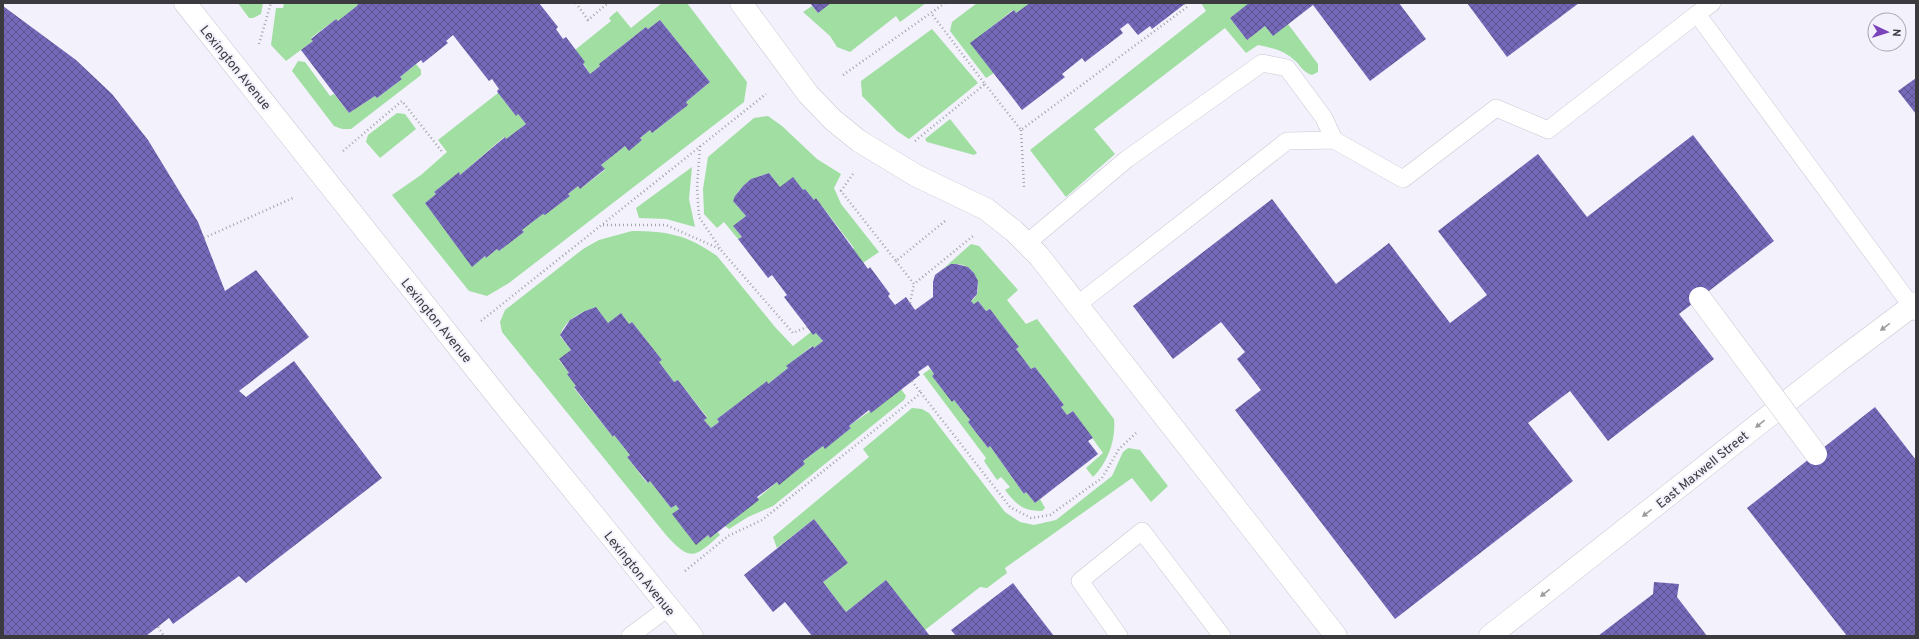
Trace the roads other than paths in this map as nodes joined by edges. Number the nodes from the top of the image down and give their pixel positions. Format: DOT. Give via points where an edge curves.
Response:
graph roads {
  1 [pos="185,3"];
  2 [pos="741,3"];
  3 [pos="1712,3"];
  4 [pos="1697,14"];
  5 [pos="1334,140"];
  6 [pos="1027,243"];
  7 [pos="1700,298"];
  8 [pos="1077,304"];
  9 [pos="1915,307"];
  10 [pos="1816,454"];
  11 [pos="669,607"];
  12 [pos="630,636"];
  13 [pos="692,636"];
  14 [pos="1119,636"];
  15 [pos="1222,636"];
  16 [pos="1336,636"];
  17 [pos="1490,636"];
  1 -- 11 [label="street, Lexington Avenue" via="502,402"];
  2 -- 6 [label="street" via="808,94 833,120 859,141 917,176 986,209"];
  3 -- 4 [label="lane"];
  4 -- 5 [label="lane" via="1548,130 1496,108 1403,179"];
  4 -- 9 [label="lane"];
  5 -- 6 [label="lane" via="1324,118 1287,68 1262,63 1127,159"];
  5 -- 8 [label="lane" via="1287,141"];
  6 -- 8 [label="street"];
  7 -- 10 [label="street, bridge"];
  8 -- 16 [label="street"];
  9 -- 17 [label="street, East Maxwell Street, one-way" via="1836,363"];
  11 -- 12 [label="lane"];
  11 -- 13 [label="street, Lexington Avenue"];
  14 -- 15 [label="lane" via="1080,581 1142,531"];
}
